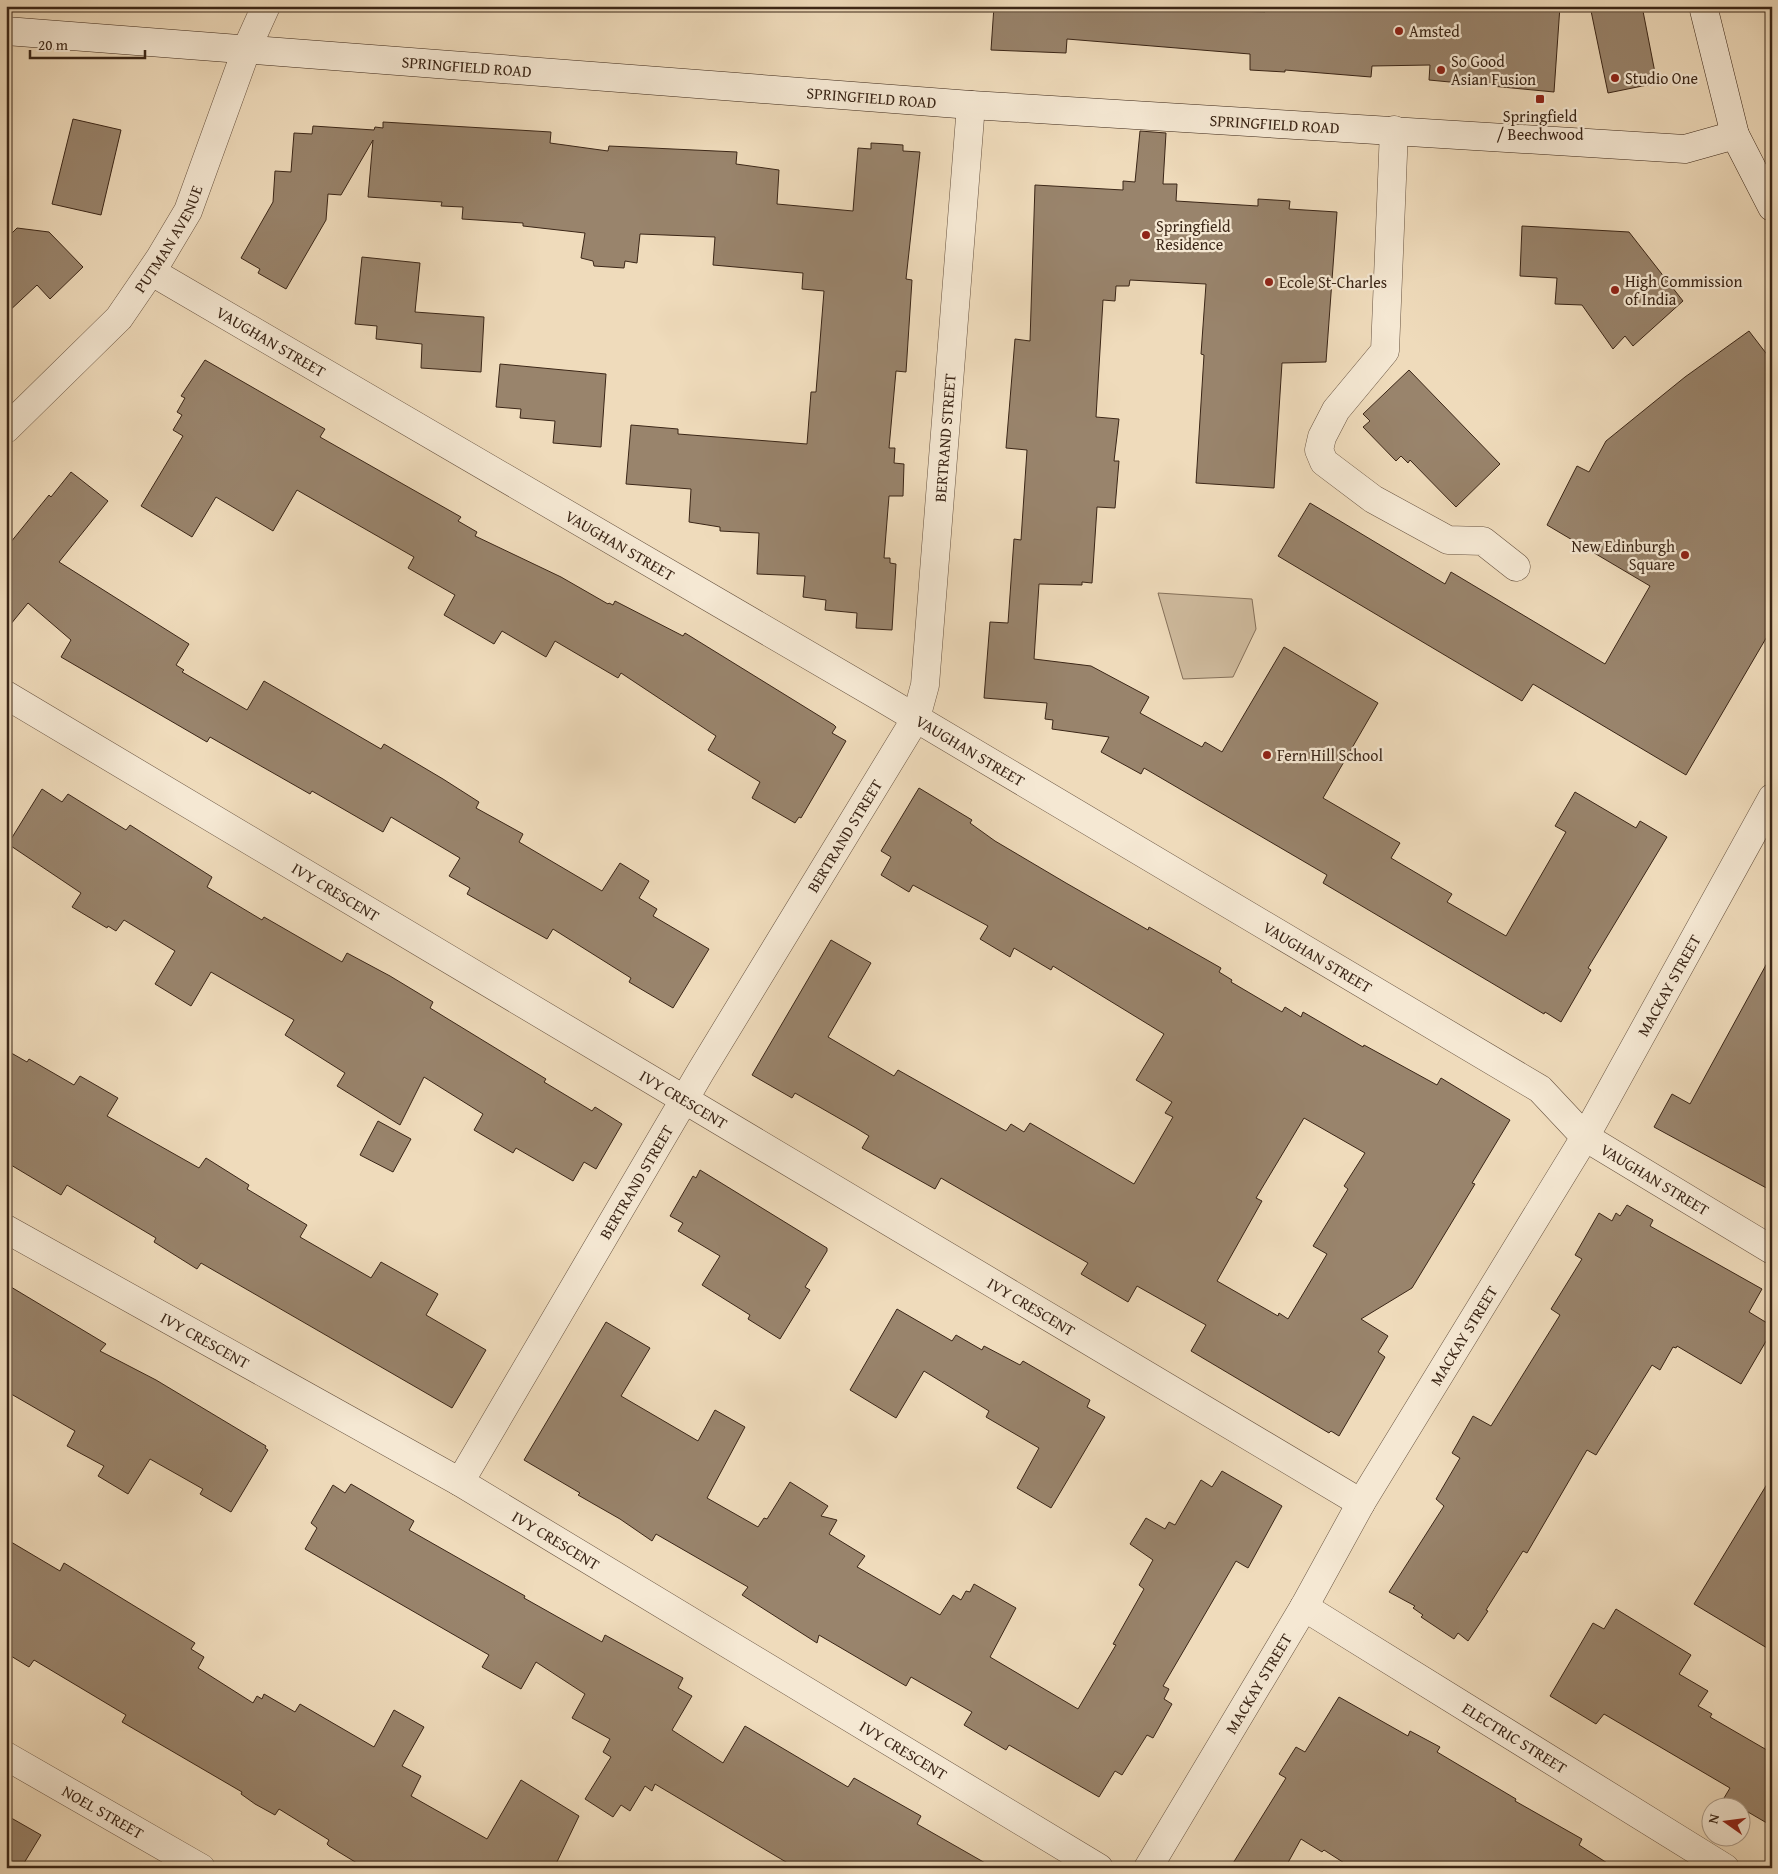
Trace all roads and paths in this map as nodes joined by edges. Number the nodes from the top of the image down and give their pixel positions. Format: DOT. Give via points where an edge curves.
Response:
graph roads {
  1 [pos="266,6"];
  2 [pos="1702,6"];
  3 [pos="6,31"];
  4 [pos="247,48"];
  5 [pos="971,105"];
  6 [pos="1394,130"];
  7 [pos="1735,135"];
  8 [pos="1772,207"];
  9 [pos="152,272"];
  10 [pos="6,429"];
  11 [pos="1516,566"];
  12 [pos="6,695"];
  13 [pos="916,718"];
  14 [pos="1772,798"];
  15 [pos="683,1100"];
  16 [pos="1585,1137"];
  17 [pos="6,1229"];
  18 [pos="1772,1250"];
  19 [pos="460,1482"];
  20 [pos="1361,1503"];
  21 [pos="1304,1607"];
  22 [pos="6,1756"];
  23 [pos="201,1868"];
  24 [pos="1099,1868"];
  25 [pos="1148,1868"];
  26 [pos="1725,1868"];
  1 -- 4 [label="street, PUTMAN AVENUE"];
  2 -- 7 [label="street"];
  3 -- 4 [label="street, SPRINGFIELD ROAD"];
  4 -- 5 [label="street, SPRINGFIELD ROAD"];
  4 -- 9 [label="street, PUTMAN AVENUE" via="188,211"];
  5 -- 6 [label="street, SPRINGFIELD ROAD"];
  5 -- 13 [label="street, BERTRAND STREET" via="925,685"];
  6 -- 7 [label="street, SPRINGFIELD ROAD" via="1685,149"];
  6 -- 11 [label="street" via="1385,351 1336,410 1319,450 1324,462 1372,499 1448,540 1483,541"];
  7 -- 8 [label="street"];
  9 -- 10 [label="street, PUTMAN AVENUE" via="119,318"];
  9 -- 13 [label="street, VAUGHAN STREET"];
  12 -- 15 [label="street, IVY CRESCENT"];
  13 -- 15 [label="street, BERTRAND STREET"];
  13 -- 16 [label="street, VAUGHAN STREET" via="1540,1089"];
  14 -- 16 [label="street, MACKAY STREET"];
  15 -- 19 [label="street, BERTRAND STREET"];
  15 -- 20 [label="street, IVY CRESCENT"];
  16 -- 18 [label="street, VAUGHAN STREET"];
  16 -- 20 [label="street, MACKAY STREET"];
  17 -- 19 [label="street, IVY CRESCENT"];
  19 -- 24 [label="street, IVY CRESCENT"];
  20 -- 21 [label="street, MACKAY STREET"];
  21 -- 25 [label="street, MACKAY STREET"];
  21 -- 26 [label="street, ELECTRIC STREET"];
  22 -- 23 [label="street, NOEL STREET"];
}
